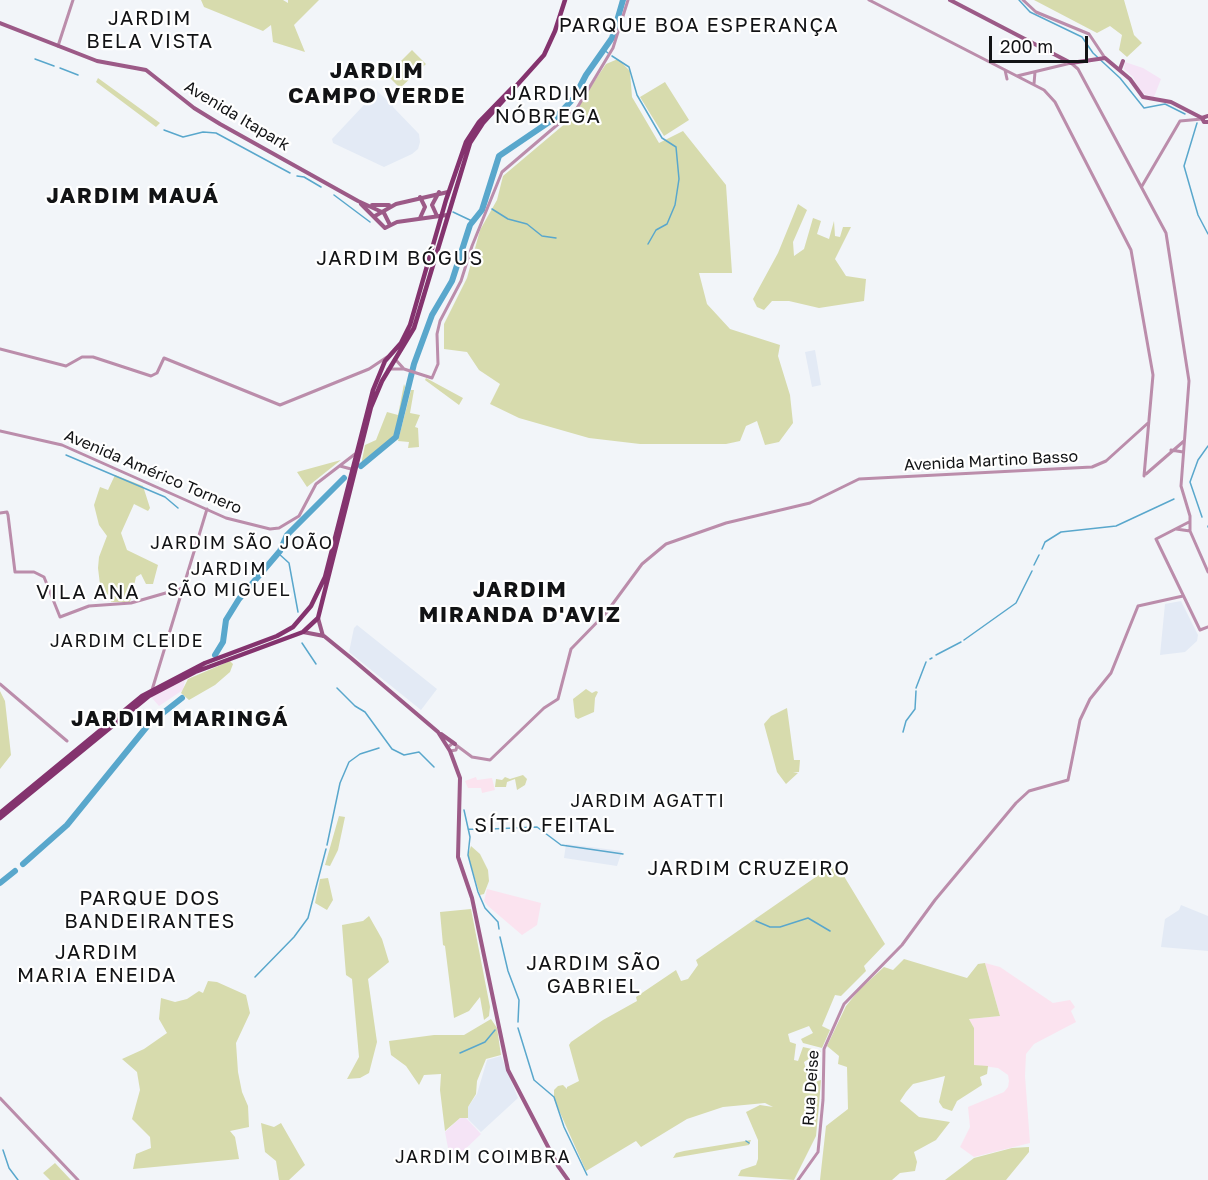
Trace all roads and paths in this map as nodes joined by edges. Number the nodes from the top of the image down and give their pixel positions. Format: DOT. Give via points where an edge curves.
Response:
graph roads {
  1 [pos="73,0"];
  2 [pos="563,0"];
  3 [pos="628,0"];
  4 [pos="868,0"];
  5 [pos="950,0"];
  6 [pos="1023,0"];
  7 [pos="0,23"];
  8 [pos="58,46"];
  9 [pos="1105,58"];
  10 [pos="1123,61"];
  11 [pos="1071,63"];
  12 [pos="1005,70"];
  13 [pos="1120,70"];
  14 [pos="1035,72"];
  15 [pos="1026,74"];
  16 [pos="1017,76"];
  17 [pos="1007,79"];
  18 [pos="1034,85"];
  19 [pos="1205,116"];
  20 [pos="1208,122"];
  21 [pos="1142,186"];
  22 [pos="439,192"];
  23 [pos="448,192"];
  24 [pos="420,197"];
  25 [pos="358,201"];
  26 [pos="365,204"];
  27 [pos="396,204"];
  28 [pos="450,206"];
  29 [pos="381,211"];
  30 [pos="442,215"];
  31 [pos="375,216"];
  32 [pos="420,218"];
  33 [pos="390,225"];
  34 [pos="0,349"];
  35 [pos="388,357"];
  36 [pos="395,359"];
  37 [pos="369,369"];
  38 [pos="381,369"];
  39 [pos="388,369"];
  40 [pos="405,369"];
  41 [pos="1148,423"];
  42 [pos="0,431"];
  43 [pos="1184,441"];
  44 [pos="1171,450"];
  45 [pos="1183,452"];
  46 [pos="355,454"];
  47 [pos="1145,459"];
  48 [pos="340,466"];
  49 [pos="351,469"];
  50 [pos="1151,469"];
  51 [pos="207,509"];
  52 [pos="0,513"];
  53 [pos="1190,521"];
  54 [pos="1176,530"];
  55 [pos="1190,531"];
  56 [pos="1208,572"];
  57 [pos="183,588"];
  58 [pos="1183,596"];
  59 [pos="309,609"];
  60 [pos="318,616"];
  61 [pos="298,621"];
  62 [pos="1208,627"];
  63 [pos="303,632"];
  64 [pos="324,636"];
  65 [pos="0,684"];
  66 [pos="152,690"];
  67 [pos="438,732"];
  68 [pos="67,741"];
  69 [pos="456,746"];
  70 [pos="449,749"];
  71 [pos="0,813"];
  72 [pos="0,818"];
  73 [pos="0,1098"];
  74 [pos="78,1180"];
  75 [pos="568,1180"];
  76 [pos="798,1180"];
  1 -- 8 [label="street"];
  2 -- 23 [label="main road" via="542,53 472,130"];
  2 -- 28 [label="main road" via="544,55 475,134"];
  3 -- 40 [label="street" via="610,53 571,116 502,172 461,281 439,326 438,364 432,378"];
  4 -- 12 [label="street"];
  5 -- 11 [label="main road"];
  6 -- 9 [label="street" via="1036,12 1089,34"];
  7 -- 8 [label="main road, Avenida Itapark"];
  8 -- 25 [label="main road, Avenida Itapark" via="98,61 146,70 211,119"];
  9 -- 11 [label="main road"];
  9 -- 13 [label="main road"];
  10 -- 13 [label="main road"];
  11 -- 14 [label="street"];
  11 -- 21 [label="street" via="1081,73"];
  12 -- 16 [label="street"];
  12 -- 17 [label="street"];
  13 -- 19 [label="main road" via="1143,97 1171,102 1196,116"];
  14 -- 15 [label="street"];
  14 -- 18 [label="street"];
  15 -- 16 [label="street"];
  15 -- 18 [label="street"];
  16 -- 18 [label="street"];
  18 -- 41 [label="street" via="1055,102 1129,244 1153,375"];
  19 -- 20 [label="main road"];
  19 -- 21 [label="street" via="1180,121"];
  21 -- 43 [label="street" via="1166,233 1169,250 1189,381"];
  22 -- 23 [label="main road"];
  22 -- 24 [label="main road"];
  22 -- 30 [label="main road" via="432,205"];
  23 -- 28 [label="main road" via="452,196"];
  23 -- 30 [label="main road"];
  24 -- 27 [label="main road"];
  24 -- 32 [label="main road" via="425,207"];
  25 -- 26 [label="main road, Avenida Itapark"];
  25 -- 31 [label="main road, Avenida Itapark"];
  26 -- 27 [label="main road"];
  26 -- 29 [label="main road, Avenida Itapark"];
  27 -- 29 [label="main road"];
  28 -- 30 [label="main road"];
  29 -- 31 [label="main road"];
  29 -- 33 [label="main road"];
  30 -- 32 [label="main road"];
  30 -- 35 [label="main road" via="410,325"];
  30 -- 36 [label="main road" via="414,328"];
  31 -- 33 [label="main road, Avenida Itapark" via="385,228"];
  32 -- 33 [label="main road"];
  34 -- 37 [label="street" via="66,366 82,357 93,357 150,376 157,373 164,358 280,405"];
  35 -- 36 [label="street"];
  35 -- 37 [label="street"];
  35 -- 38 [label="main road"];
  36 -- 39 [label="main road"];
  36 -- 40 [label="street"];
  37 -- 38 [label="street"];
  38 -- 39 [label="street"];
  38 -- 46 [label="main road"];
  39 -- 40 [label="street"];
  39 -- 60 [label="main road" via="371,407"];
  41 -- 47 [label="street"];
  41 -- 69 [label="street, Avenida Martino Basso" via="1106,461 1092,467 855,481 810,503 726,523 666,544 642,564 571,649 558,699 489,760 472,757"];
  42 -- 51 [label="street, Avenida Américo Tornero" via="62,445"];
  43 -- 44 [label="street"];
  43 -- 45 [label="street"];
  44 -- 45 [label="street"];
  44 -- 50 [label="street"];
  45 -- 53 [label="street" via="1180,483"];
  46 -- 48 [label="street, Avenida Américo Tornero"];
  46 -- 49 [label="main road"];
  47 -- 50 [label="street"];
  47 -- 50 [label="street" via="1144,476"];
  48 -- 49 [label="street"];
  48 -- 51 [label="street, Avenida Américo Tornero" via="316,484 302,513 279,528 247,524"];
  49 -- 59 [label="main road" via="322,586"];
  51 -- 57 [label="street"];
  52 -- 57 [label="street" via="8,515 15,572 34,572 44,577 60,617 89,606 131,603"];
  53 -- 54 [label="street"];
  53 -- 55 [label="street"];
  54 -- 55 [label="street"];
  54 -- 58 [label="street" via="1156,539"];
  55 -- 56 [label="street"];
  57 -- 66 [label="street"];
  58 -- 62 [label="street" via="1200,630"];
  58 -- 76 [label="street, Rua Deise" via="1138,606 1111,673 1090,699 1080,720 1068,780 1029,791 1016,803 902,945 851,995 827,1040 823,1056 818,1152"];
  59 -- 60 [label="main road" via="316,609"];
  59 -- 61 [label="main road"];
  60 -- 63 [label="main road"];
  60 -- 64 [label="main road"];
  61 -- 63 [label="main road" via="297,629"];
  61 -- 66 [label="main road" via="277,636 206,663"];
  63 -- 64 [label="main road"];
  63 -- 72 [label="main road" via="195,672 149,696"];
  64 -- 67 [label="main road"];
  65 -- 68 [label="street"];
  66 -- 71 [label="main road"];
  67 -- 69 [label="main road"];
  67 -- 70 [label="main road"];
  69 -- 70 [label="street"];
  69 -- 70 [label="street"];
  70 -- 75 [label="main road" via="460,778 458,857 472,898 508,1070"];
  73 -- 74 [label="street"];
}
